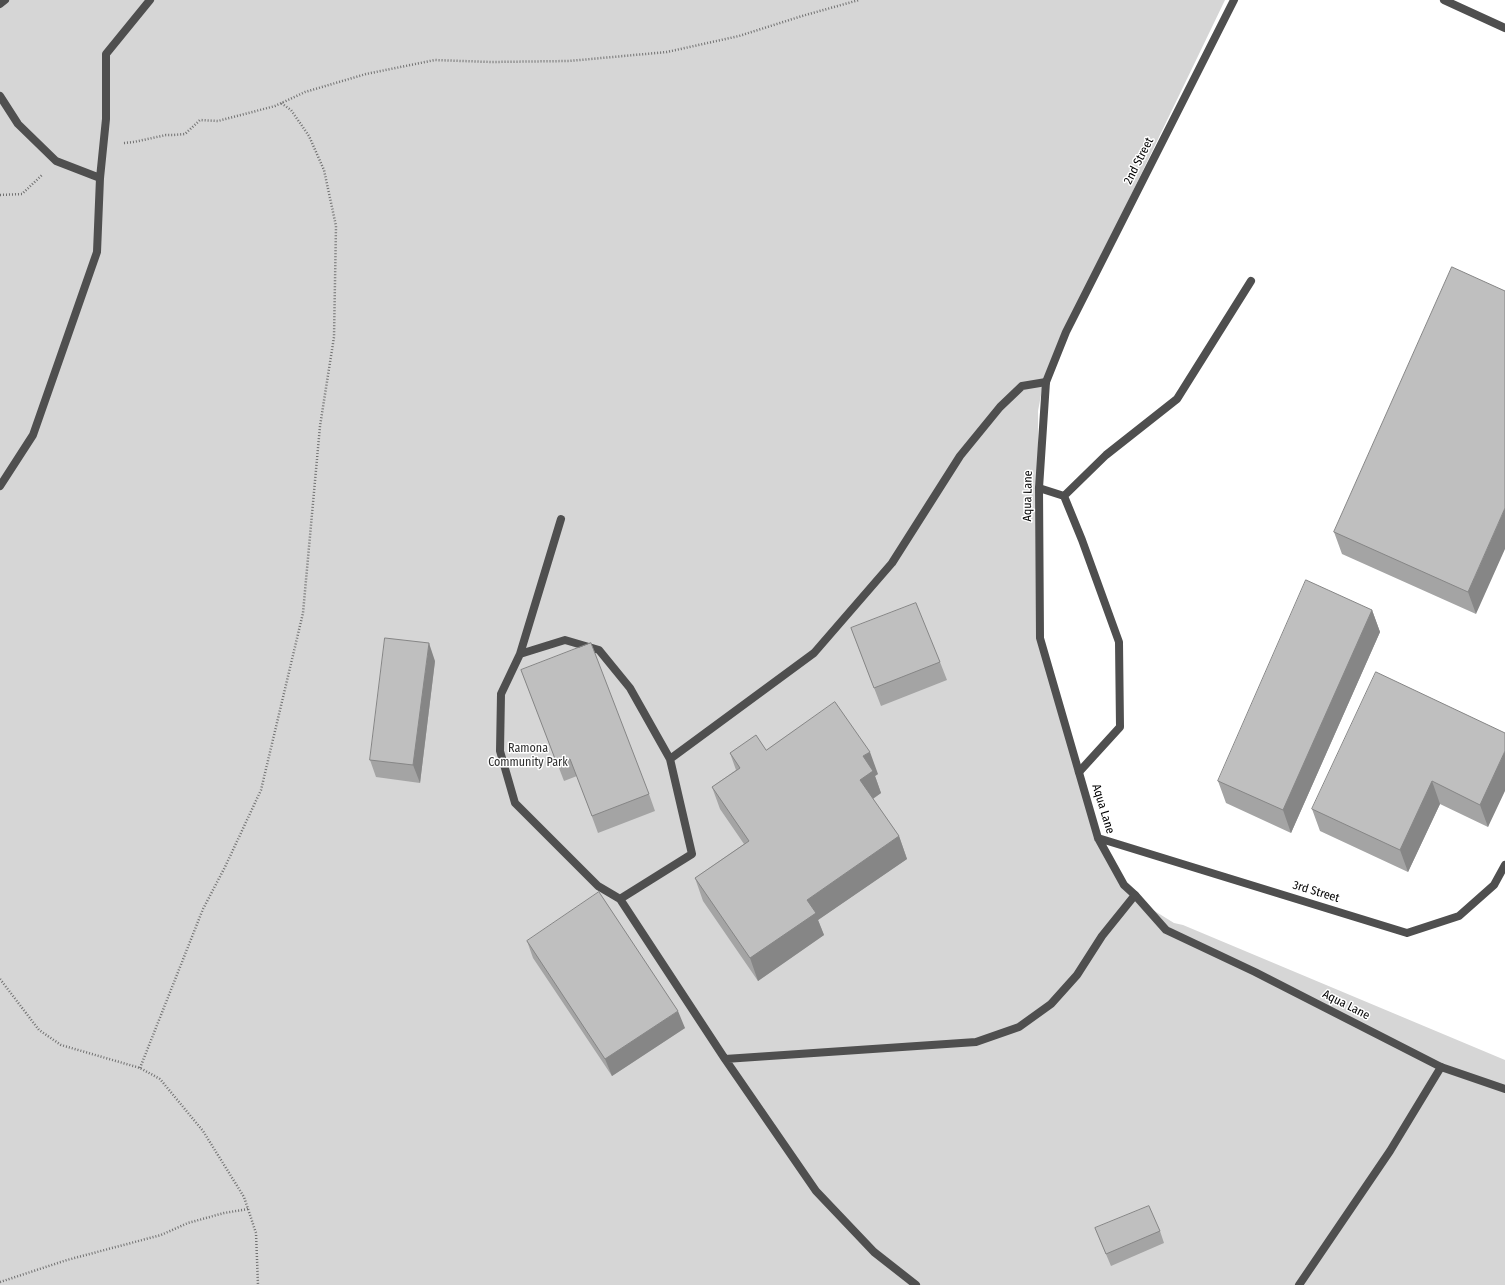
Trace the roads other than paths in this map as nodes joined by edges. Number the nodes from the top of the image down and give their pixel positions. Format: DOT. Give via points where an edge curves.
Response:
graph roads {
  1 [pos="5,0"];
  2 [pos="150,0"];
  3 [pos="1234,0"];
  4 [pos="1444,0"];
  5 [pos="0,4"];
  6 [pos="1505,28"];
  7 [pos="0,96"];
  8 [pos="100,178"];
  9 [pos="1251,281"];
  10 [pos="1066,332"];
  11 [pos="1046,382"];
  12 [pos="0,486"];
  13 [pos="1039,488"];
  14 [pos="1064,496"];
  15 [pos="561,519"];
  16 [pos="520,654"];
  17 [pos="670,759"];
  18 [pos="1079,772"];
  19 [pos="1098,838"];
  20 [pos="1505,865"];
  21 [pos="1135,895"];
  22 [pos="620,899"];
  23 [pos="725,1059"];
  24 [pos="1442,1067"];
  25 [pos="1505,1089"];
  26 [pos="916,1285"];
  27 [pos="1299,1285"];
  1 -- 5 [label="street"];
  2 -- 8 [label="street" via="106,54 106,119"];
  3 -- 10 [label="street, 2nd Street"];
  4 -- 6 [label="street"];
  7 -- 8 [label="street" via="18,124 56,161"];
  8 -- 12 [label="street" via="97,252 33,435"];
  9 -- 14 [label="street" via="1177,399 1106,455"];
  10 -- 11 [label="street, Aqua Lane"];
  11 -- 13 [label="street, Aqua Lane"];
  11 -- 17 [label="street" via="1022,386 1000,407 960,456 892,563 814,653"];
  13 -- 14 [label="street"];
  13 -- 18 [label="street, Aqua Lane" via="1040,638"];
  14 -- 18 [label="street" via="1119,642 1120,727"];
  15 -- 16 [label="street"];
  16 -- 17 [label="street" via="565,640 598,650 630,688"];
  16 -- 22 [label="street" via="501,694 500,751 515,804 598,886"];
  17 -- 22 [label="street" via="692,854"];
  18 -- 19 [label="street, Aqua Lane"];
  19 -- 20 [label="street, 3rd Street" via="1407,933 1459,916 1494,884"];
  19 -- 21 [label="street, Aqua Lane" via="1124,885"];
  21 -- 23 [label="street" via="1102,936 1077,975 1051,1004 1019,1027 976,1042"];
  21 -- 24 [label="street, Aqua Lane" via="1166,930 1256,972"];
  22 -- 23 [label="street"];
  23 -- 26 [label="street" via="816,1191 874,1252"];
  24 -- 25 [label="street, Aqua Lane"];
  24 -- 27 [label="street" via="1390,1151"];
}
